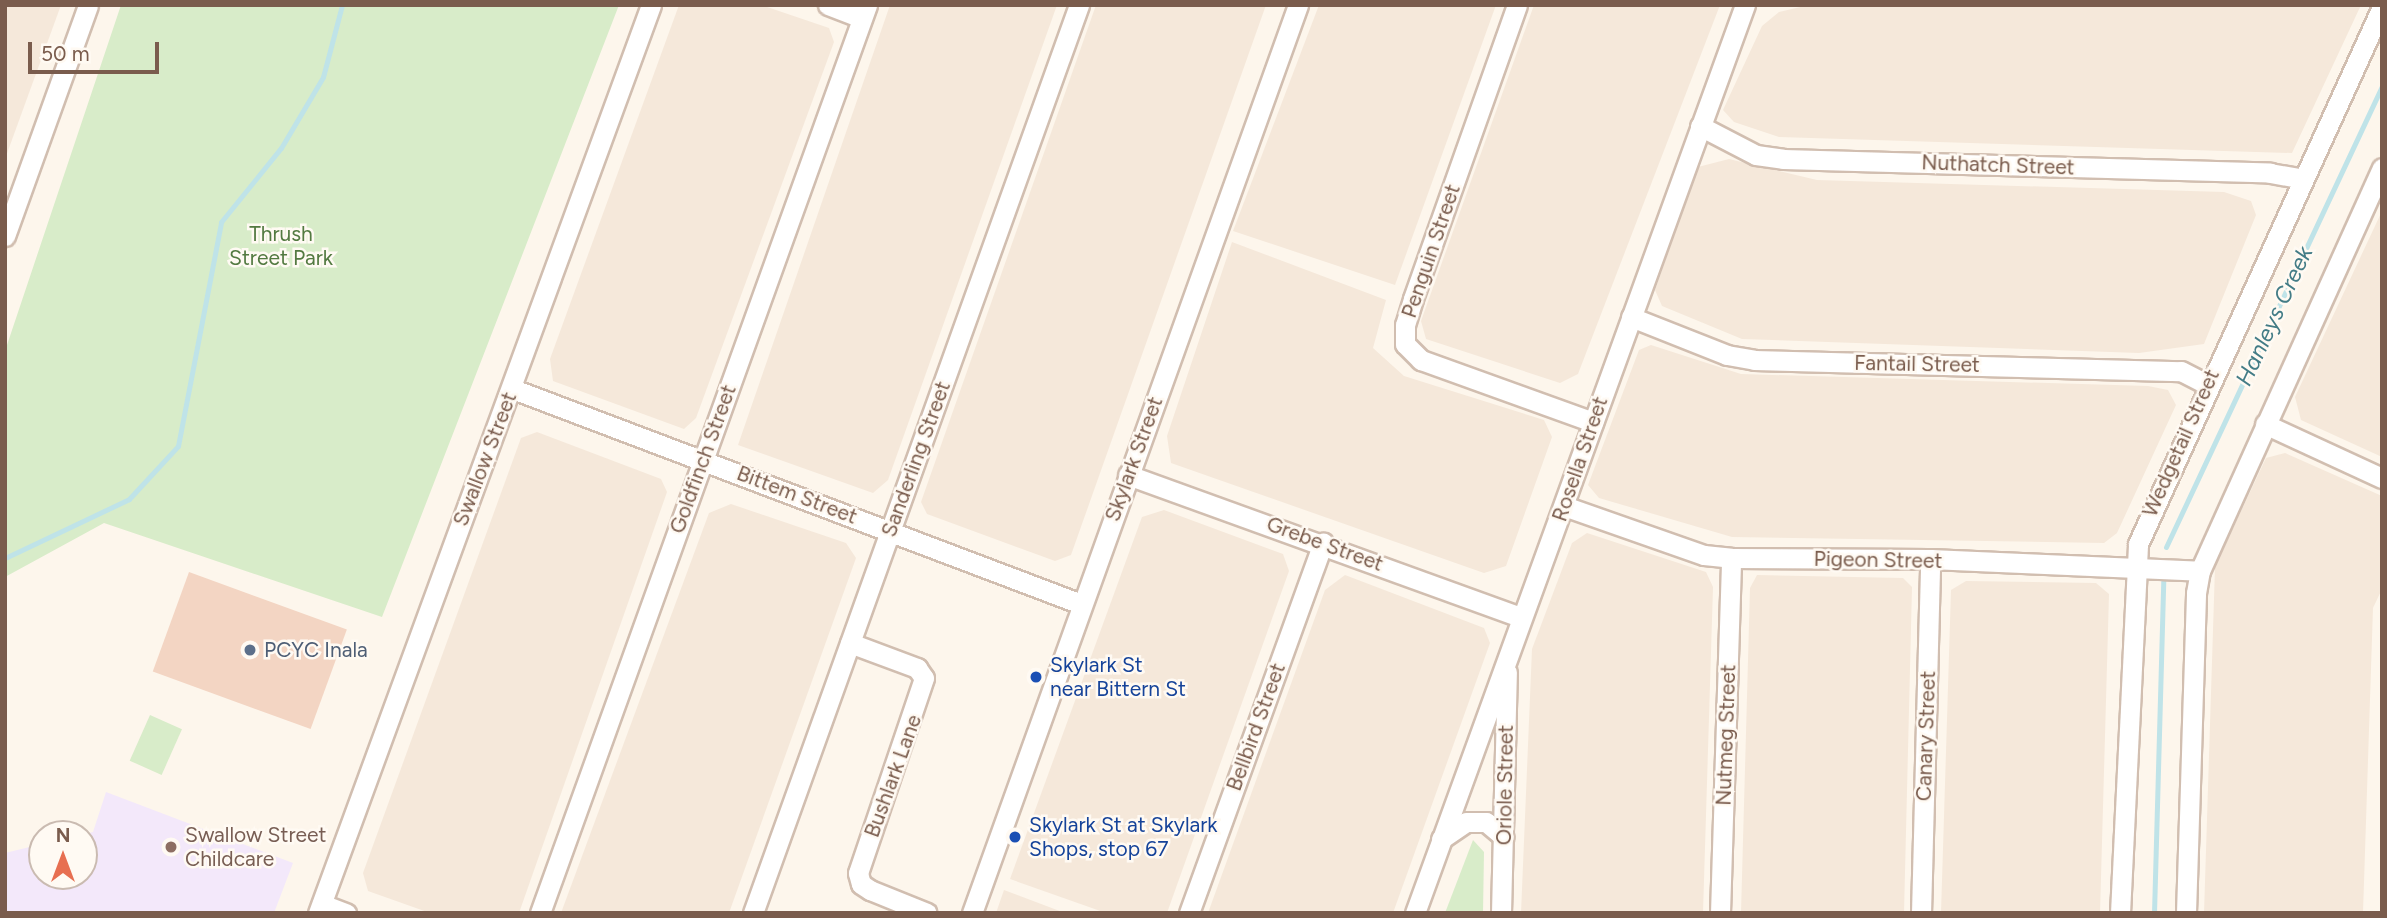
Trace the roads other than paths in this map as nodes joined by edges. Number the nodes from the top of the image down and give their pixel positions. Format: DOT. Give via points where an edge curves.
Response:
graph roads {
  1 [pos="88,5"];
  2 [pos="651,5"];
  3 [pos="828,5"];
  4 [pos="1079,5"];
  5 [pos="1298,5"];
  6 [pos="1517,5"];
  7 [pos="1745,5"];
  8 [pos="2382,7"];
  9 [pos="865,12"];
  10 [pos="1700,126"];
  11 [pos="2382,168"];
  12 [pos="2303,179"];
  13 [pos="5,236"];
  14 [pos="1630,317"];
  15 [pos="2207,384"];
  16 [pos="513,389"];
  17 [pos="1592,422"];
  18 [pos="2265,424"];
  19 [pos="703,459"];
  20 [pos="1128,475"];
  21 [pos="2382,478"];
  22 [pos="1564,506"];
  23 [pos="890,531"];
  24 [pos="1323,542"];
  25 [pos="1731,558"];
  26 [pos="1930,559"];
  27 [pos="2133,568"];
  28 [pos="2200,570"];
  29 [pos="1082,604"];
  30 [pos="1521,617"];
  31 [pos="850,643"];
  32 [pos="1507,658"];
  33 [pos="1504,837"];
  34 [pos="1441,839"];
  35 [pos="320,908"];
  36 [pos="346,913"];
  37 [pos="540,913"];
  38 [pos="752,913"];
  39 [pos="927,913"];
  40 [pos="972,913"];
  41 [pos="1189,913"];
  42 [pos="1415,913"];
  43 [pos="1501,913"];
  44 [pos="1720,913"];
  45 [pos="1921,913"];
  46 [pos="2120,913"];
  47 [pos="2186,913"];
  1 -- 13 [label="street"];
  2 -- 16 [label="street, Swallow Street"];
  3 -- 9 [label="street"];
  4 -- 23 [label="street, Sanderling Street"];
  5 -- 20 [label="street, Skylark Street"];
  6 -- 17 [label="street, Penguin Street" via="1413,299 1405,344 1421,360"];
  7 -- 10 [label="street, Rosella Street"];
  8 -- 12 [label="street, Wedgetail Street"];
  9 -- 19 [label="street, Goldfinch Street"];
  10 -- 12 [label="street, Nuthatch Street" via="1756,155 1783,159 2270,173"];
  10 -- 14 [label="street, Rosella Street"];
  11 -- 18 [label="street"];
  12 -- 15 [label="street, Wedgetail Street"];
  14 -- 15 [label="street, Fantail Street" via="1727,355 1754,360 2181,371"];
  14 -- 17 [label="street, Rosella Street"];
  15 -- 27 [label="street, Wedgetail Street" via="2147,517"];
  16 -- 19 [label="street, Bittem Street"];
  16 -- 35 [label="street, Swallow Street"];
  17 -- 22 [label="street, Rosella Street"];
  18 -- 21 [label="street"];
  18 -- 28 [label="street"];
  19 -- 23 [label="street, Bittem Street"];
  19 -- 37 [label="street, Goldfinch Street"];
  20 -- 24 [label="street, Grebe Street"];
  20 -- 29 [label="street, Skylark Street"];
  22 -- 25 [label="street, Pigeon Street" via="1704,555"];
  22 -- 30 [label="street, Rosella Street"];
  23 -- 29 [label="street, Bittem Street"];
  23 -- 31 [label="street, Sanderling Street"];
  24 -- 30 [label="street, Grebe Street"];
  24 -- 41 [label="street, Bellbird Street"];
  25 -- 26 [label="street, Pigeon Street"];
  25 -- 44 [label="street, Nutmeg Street"];
  26 -- 27 [label="street, Pigeon Street"];
  26 -- 45 [label="street, Canary Street"];
  27 -- 28 [label="street, Pigeon Street"];
  27 -- 46 [label="street, Wedgetail Street"];
  28 -- 47 [label="street"];
  29 -- 40 [label="street, Skylark Street"];
  30 -- 32 [label="street, Rosella Street"];
  31 -- 38 [label="street, Sanderling Street"];
  31 -- 39 [label="street, Bushlark Lane" via="917,668 924,678 858,873 861,884"];
  32 -- 33 [label="street, Oriole Street"];
  32 -- 34 [label="street, Rosella Street"];
  33 -- 34 [label="street" via="1486,822 1466,822"];
  33 -- 43 [label="street, Oriole Street"];
  34 -- 42 [label="street, Rosella Street"];
  35 -- 36 [label="street"];
}
